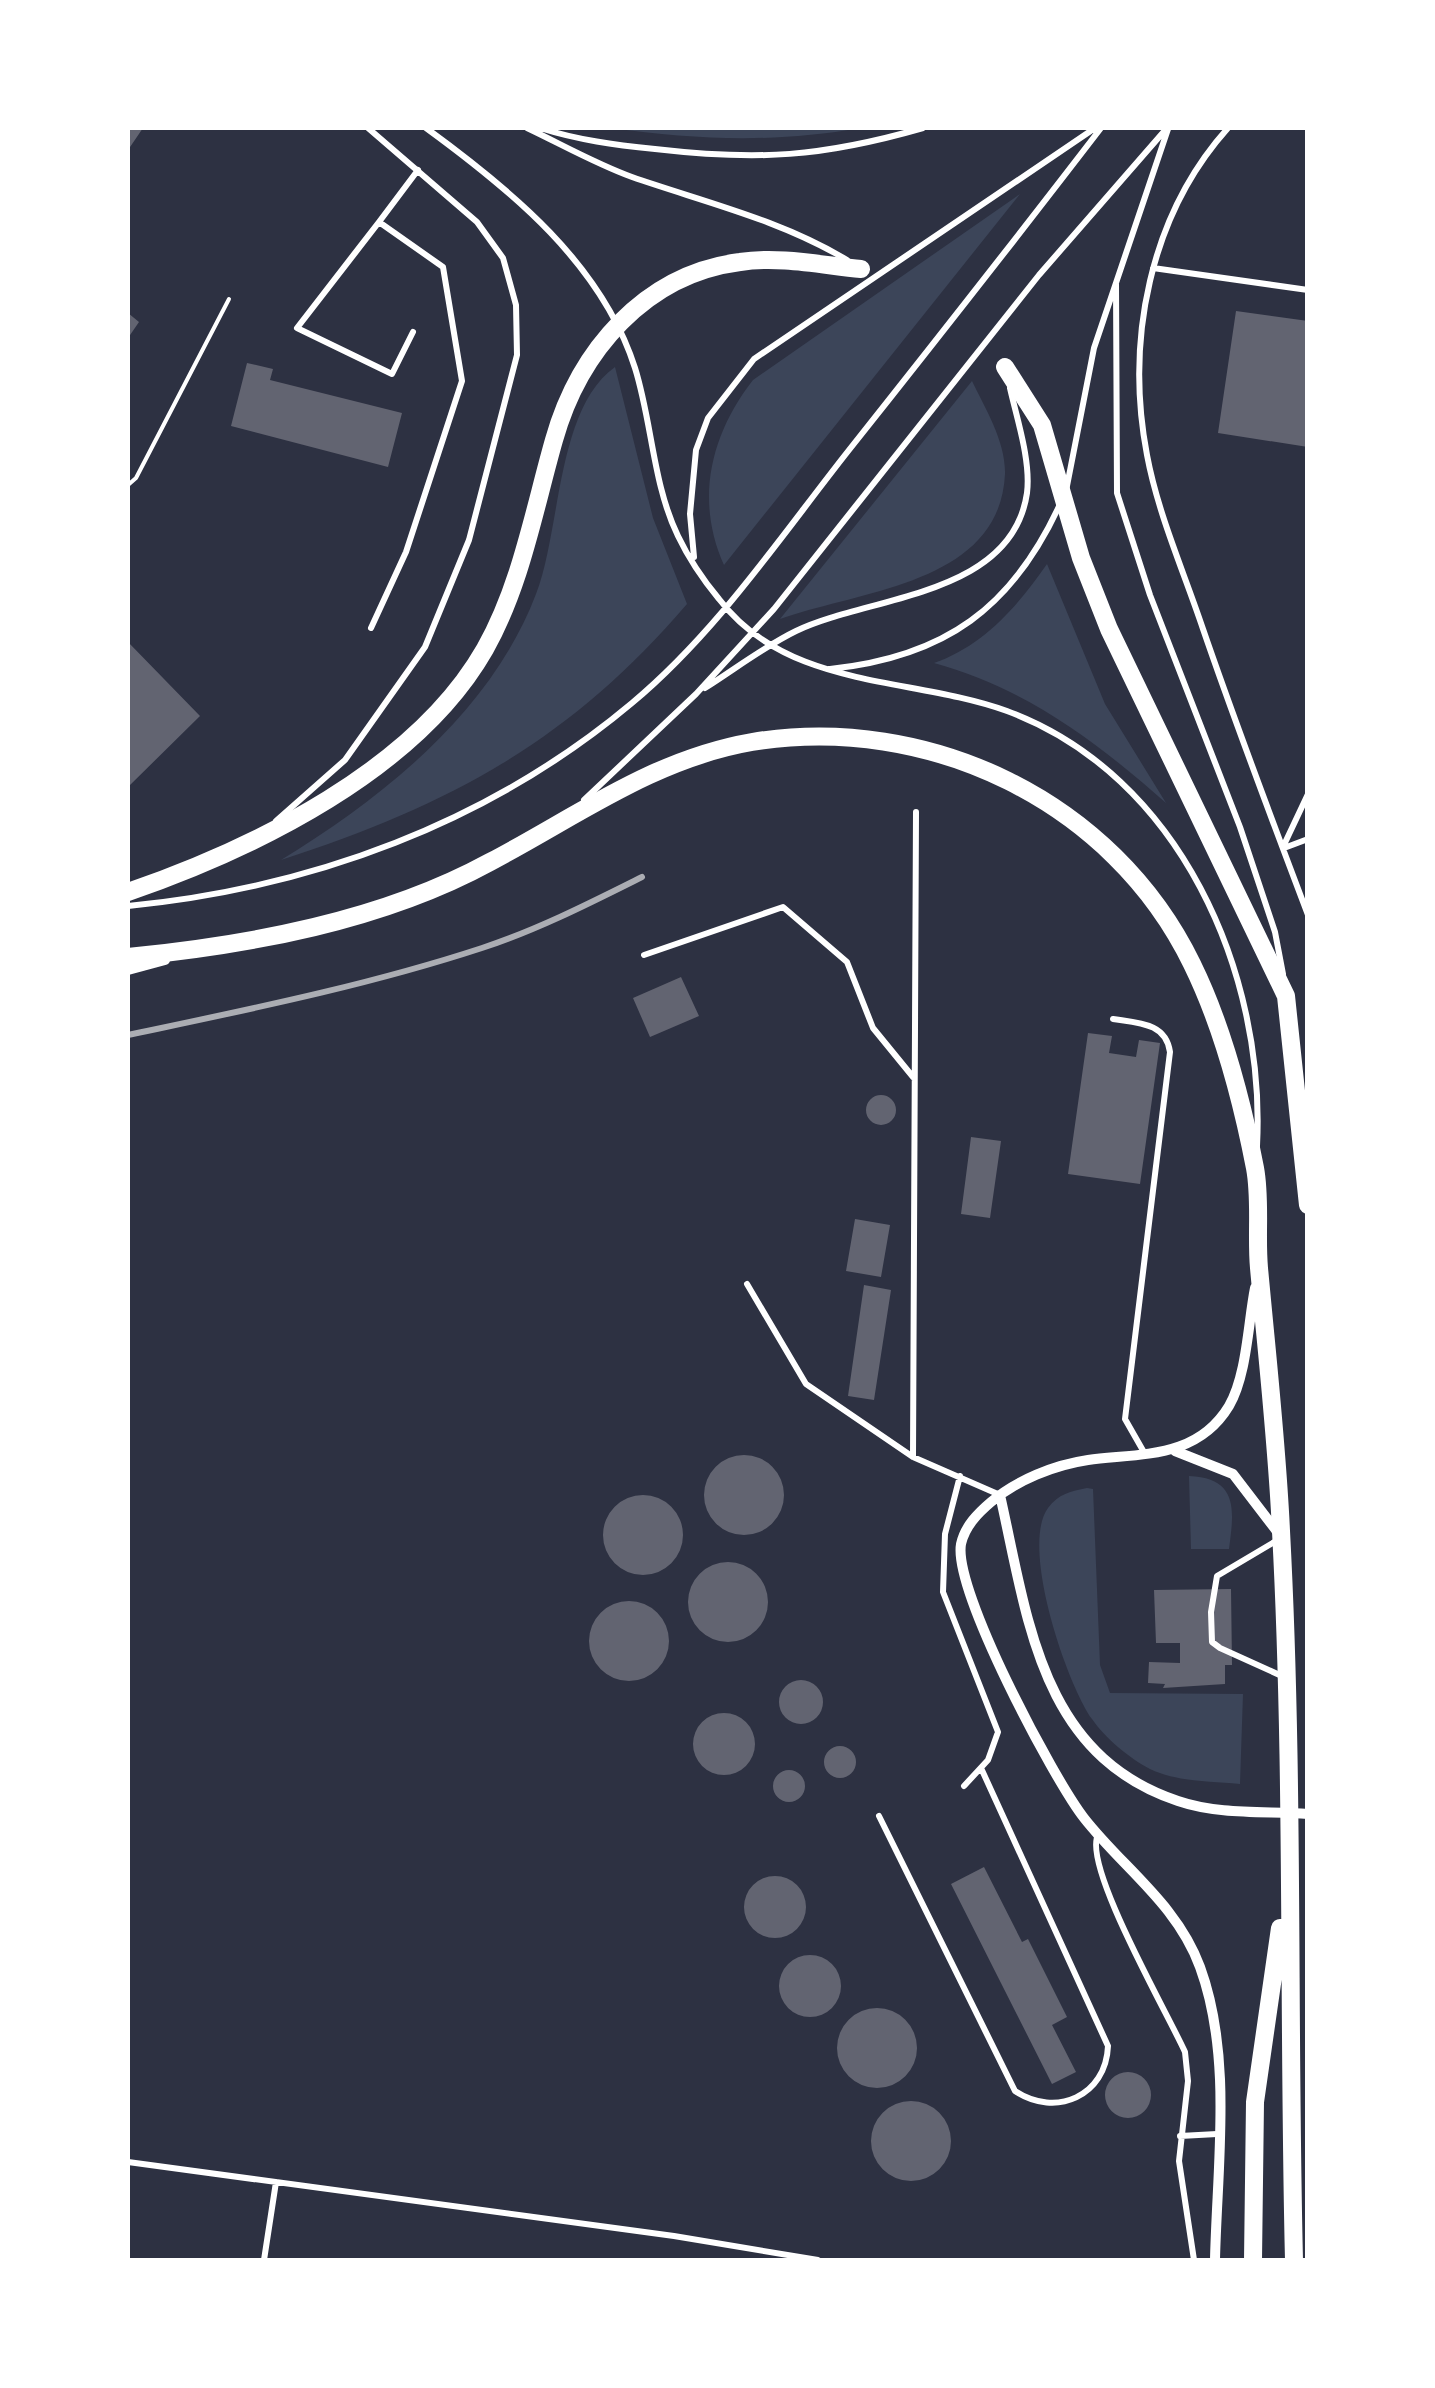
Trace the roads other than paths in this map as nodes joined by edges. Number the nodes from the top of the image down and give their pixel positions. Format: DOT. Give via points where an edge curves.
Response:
graph roads {
  1 [pos="368,128"];
  2 [pos="426,128"];
  3 [pos="527,128"];
  4 [pos="540,128"];
  5 [pos="923,128"];
  6 [pos="1098,128"];
  7 [pos="1168,128"];
  8 [pos="1228,128"];
  9 [pos="418,170"];
  10 [pos="379,222"];
  11 [pos="1153,268"];
  12 [pos="861,269"];
  13 [pos="1116,284"];
  14 [pos="1308,290"];
  15 [pos="413,332"];
  16 [pos="1005,366"];
  17 [pos="695,562"];
  18 [pos="371,628"];
  19 [pos="824,670"];
  20 [pos="696,694"];
  21 [pos="1308,794"];
  22 [pos="572,811"];
  23 [pos="916,812"];
  24 [pos="260,835"];
  25 [pos="1308,839"];
  26 [pos="1282,848"];
  27 [pos="128,892"];
  28 [pos="128,906"];
  29 [pos="1308,915"];
  30 [pos="213,949"];
  31 [pos="644,956"];
  32 [pos="128,957"];
  33 [pos="128,970"];
  34 [pos="1286,996"];
  35 [pos="1114,1019"];
  36 [pos="914,1078"];
  37 [pos="1256,1172"];
  38 [pos="1308,1205"];
  39 [pos="1259,1266"];
  40 [pos="747,1284"];
  41 [pos="1175,1451"];
  42 [pos="1146,1455"];
  43 [pos="913,1458"];
  44 [pos="960,1476"];
  45 [pos="1000,1495"];
  46 [pos="1282,1538"];
  47 [pos="1284,1677"];
  48 [pos="982,1768"];
  49 [pos="964,1786"];
  50 [pos="1308,1814"];
  51 [pos="879,1816"];
  52 [pos="1098,1835"];
  53 [pos="1287,1889"];
  54 [pos="1217,2134"];
  55 [pos="1180,2136"];
  56 [pos="128,2162"];
  57 [pos="276,2182"];
  58 [pos="264,2260"];
  59 [pos="818,2260"];
  60 [pos="1194,2260"];
  61 [pos="1215,2260"];
  62 [pos="1253,2260"];
  63 [pos="1294,2260"];
  1 -- 9 [label="lane"];
  2 -- 17 [label="lane" via="507,188 611,311 634,364 667,504"];
  3 -- 12 [label="lane" via="627,176 821,244"];
  4 -- 5 [label="lane" via="613,144 774,158 850,149"];
  6 -- 17 [label="lane" via="754,359 708,418 696,450 690,514"];
  6 -- 28 [label="lane" via="750,579 634,702 548,766 460,818 354,860 204,899"];
  7 -- 13 [label="lane"];
  7 -- 20 [label="lane" via="1039,274 774,609"];
  8 -- 11 [label="lane" via="1197,162 1178,197"];
  9 -- 10 [label="lane"];
  9 -- 24 [label="lane" via="477,222 502,258 516,305 508,392 469,540 424,647 344,760"];
  10 -- 15 [label="lane" via="297,328 392,374"];
  10 -- 18 [label="lane" via="444,267 462,381 406,552"];
  11 -- 14 [label="lane"];
  11 -- 26 [label="lane" via="1140,370 1147,455"];
  12 -- 24 [label="main road" via="743,261 705,268 642,299 591,356 555,434 517,576 485,649 437,715 364,776"];
  13 -- 19 [label="lane" via="1094,348 1068,487 1052,524 1004,592 946,640 879,664"];
  13 -- 34 [label="lane" via="1117,493 1240,827 1275,932"];
  16 -- 20 [label="lane" via="1027,494 1008,538 965,574 923,594 797,630"];
  16 -- 34 [label="main road" via="1042,425 1108,628"];
  17 -- 19 [label="lane" via="759,641"];
  19 -- 37 [label="lane" via="1006,711 1050,731 1126,786 1183,856 1225,942 1258,1072"];
  20 -- 22 [label="lane"];
  21 -- 26 [label="lane"];
  22 -- 30 [label="main road" via="488,864 416,893"];
  22 -- 37 [label="main road" via="668,766 752,742 842,738 926,749 995,774 1068,816 1124,862 1192,962"];
  23 -- 36 [label="lane"];
  24 -- 27 [label="main road"];
  25 -- 26 [label="lane"];
  26 -- 29 [label="lane"];
  30 -- 32 [label="main road"];
  30 -- 33 [label="street"];
  31 -- 36 [label="lane" via="783,907 846,962 873,1028"];
  34 -- 38 [label="main road"];
  35 -- 42 [label="lane" via="1159,1029 1170,1052 1124,1419"];
  36 -- 43 [label="lane"];
  37 -- 39 [label="main road"];
  39 -- 41 [label="street" via="1232,1402 1202,1436"];
  39 -- 46 [label="main road"];
  40 -- 43 [label="lane" via="806,1384"];
  41 -- 42 [label="street"];
  41 -- 46 [label="street" via="1233,1474"];
  42 -- 45 [label="street" via="1051,1469"];
  43 -- 44 [label="lane"];
  44 -- 45 [label="lane"];
  44 -- 48 [label="lane" via="945,1534 943,1592 996,1722 997,1742"];
  45 -- 50 [label="street" via="1040,1654 1084,1744 1136,1784 1180,1802"];
  45 -- 52 [label="street" via="968,1527 961,1545 966,1584 1050,1764"];
  46 -- 47 [label="main road"];
  46 -- 47 [label="lane" via="1217,1576 1211,1627 1220,1648"];
  47 -- 53 [label="main road"];
  48 -- 49 [label="lane"];
  48 -- 51 [label="lane" via="1108,2046 1099,2078 1072,2100 1037,2102 1016,2090"];
  52 -- 54 [label="street" via="1170,1912 1200,1968 1218,2058"];
  52 -- 55 [label="lane" via="1093,1851 1106,1893 1185,2052 1188,2094"];
  53 -- 62 [label="main road" via="1259,2049"];
  53 -- 63 [label="main road"];
  54 -- 55 [label="lane"];
  54 -- 61 [label="street"];
  55 -- 60 [label="lane"];
  56 -- 57 [label="lane"];
  57 -- 58 [label="lane"];
  57 -- 59 [label="lane"];
}
